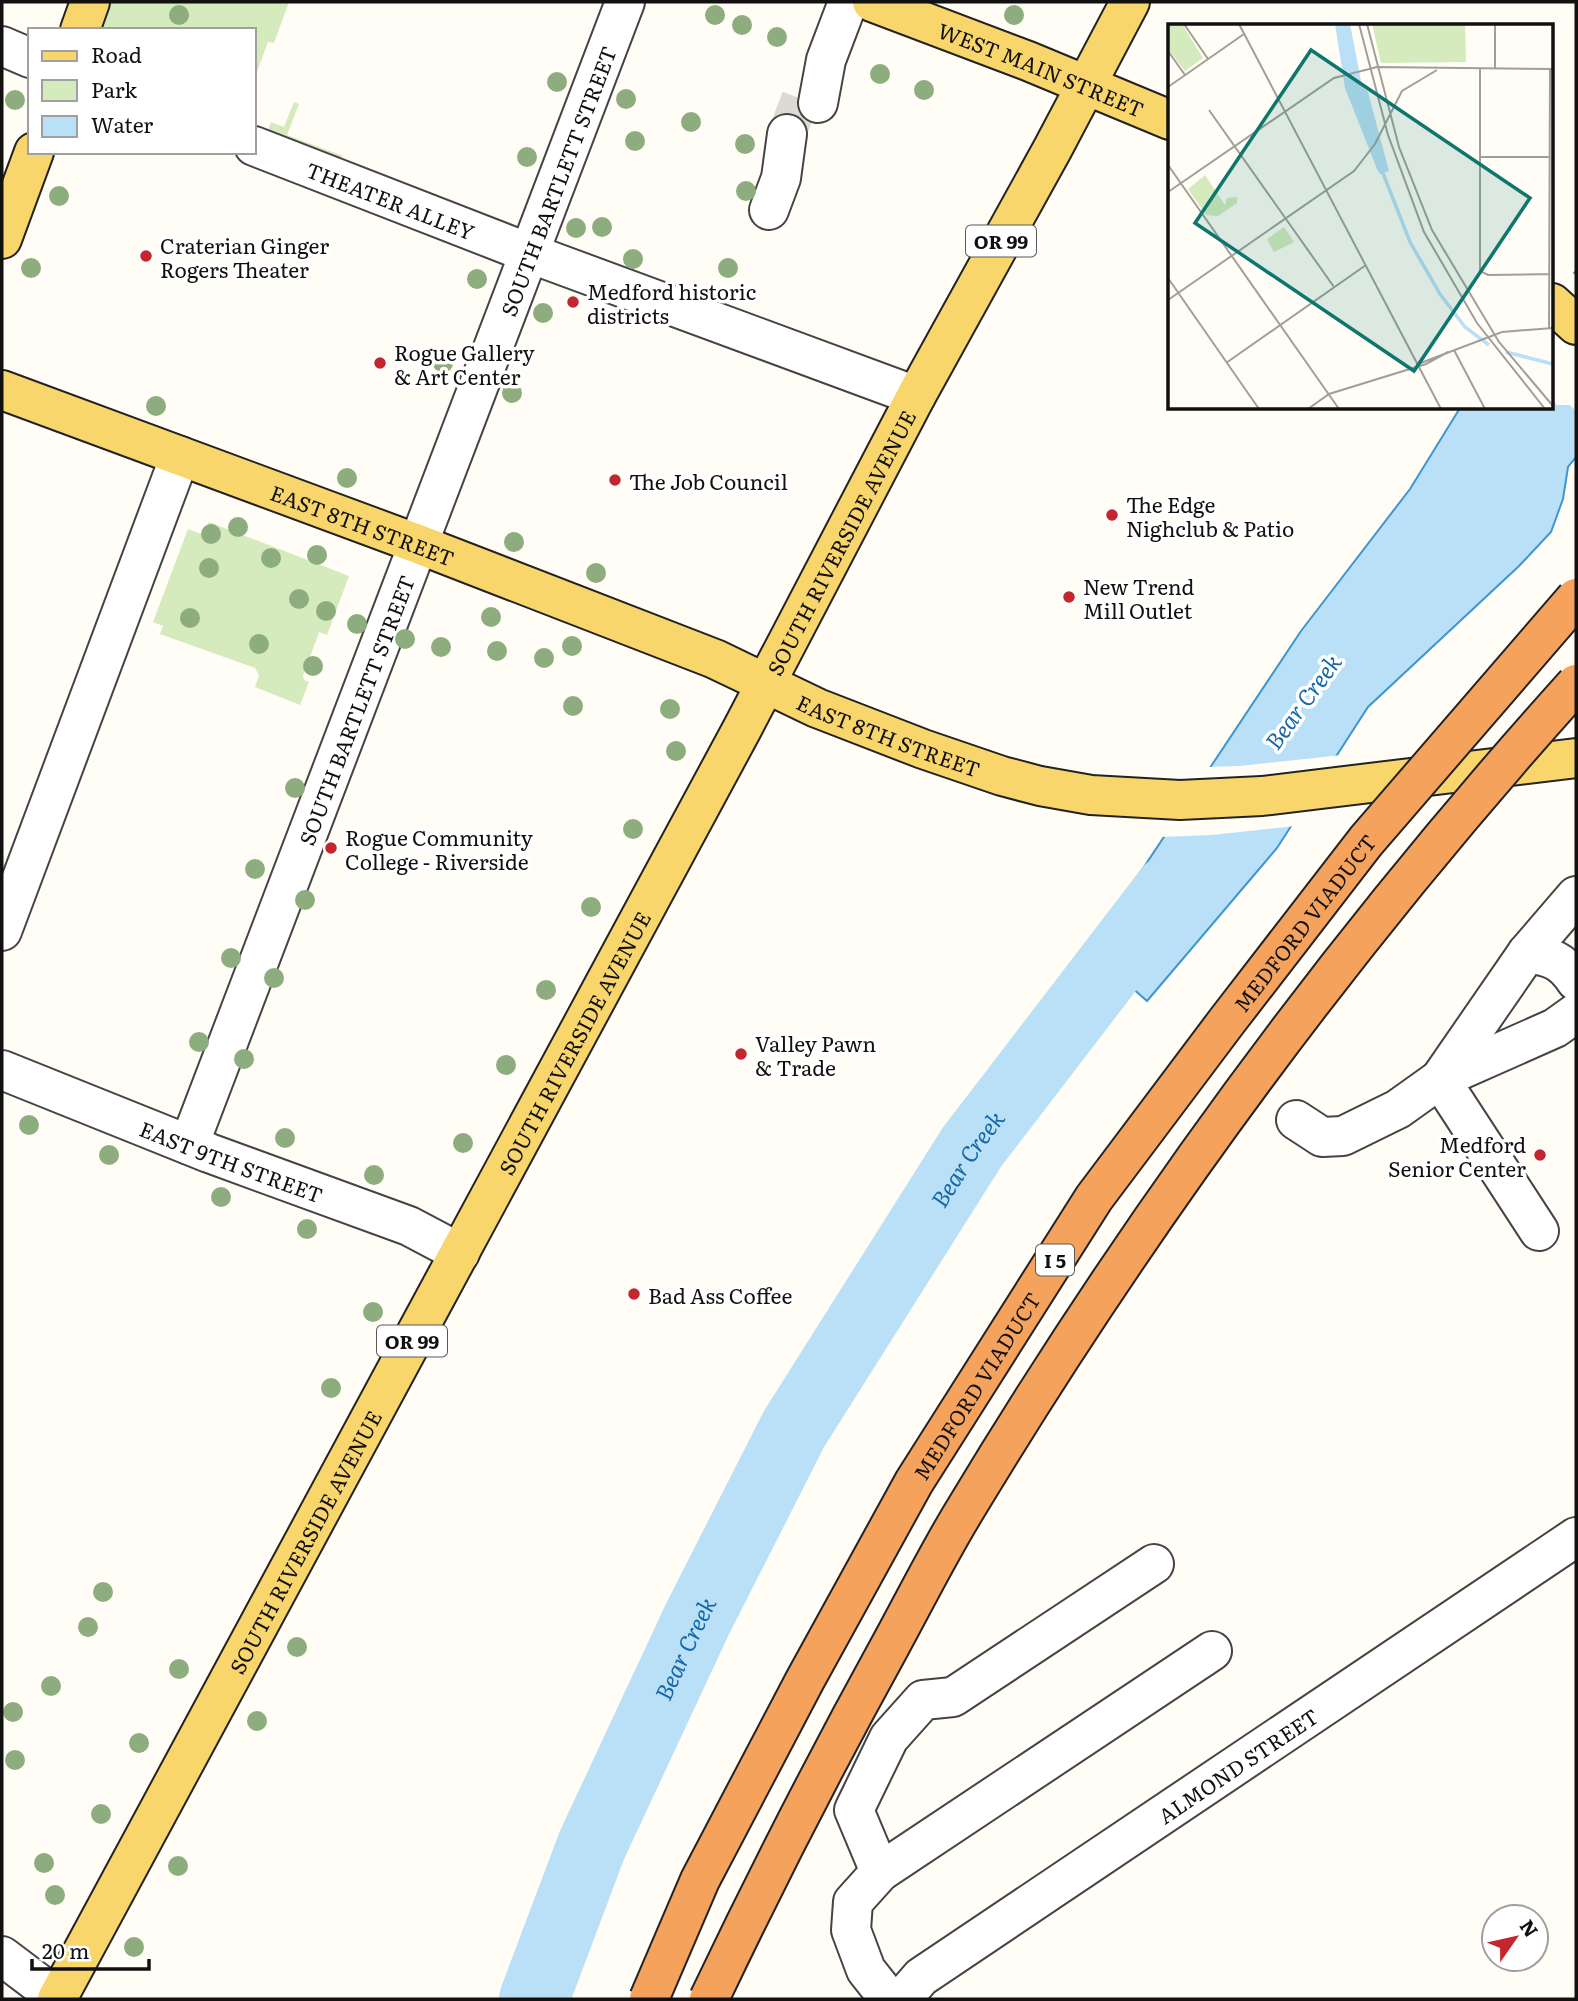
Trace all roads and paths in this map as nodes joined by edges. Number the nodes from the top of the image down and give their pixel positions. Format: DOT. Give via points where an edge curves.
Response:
graph roads {
  1 [pos="90,2"];
  2 [pos="625,2"];
  3 [pos="848,2"];
  4 [pos="872,2"];
  5 [pos="1130,2"];
  6 [pos="81,28"];
  7 [pos="2,46"];
  8 [pos="28,57"];
  9 [pos="1085,85"];
  10 [pos="809,100"];
  11 [pos="1168,119"];
  12 [pos="795,137"];
  13 [pos="256,147"];
  14 [pos="33,154"];
  15 [pos="775,194"];
  16 [pos="2,239"];
  17 [pos="529,253"];
  18 [pos="1554,305"];
  19 [pos="1576,325"];
  20 [pos="2,390"];
  21 [pos="916,396"];
  22 [pos="180,456"];
  23 [pos="418,544"];
  24 [pos="1576,598"];
  25 [pos="766,684"];
  26 [pos="1576,684"];
  27 [pos="1576,758"];
  28 [pos="1576,896"];
  29 [pos="2,930"];
  30 [pos="1527,953"];
  31 [pos="1576,981"];
  32 [pos="1576,1013"];
  33 [pos="2,1070"];
  34 [pos="1440,1079"];
  35 [pos="1296,1120"];
  36 [pos="189,1145"];
  37 [pos="1539,1231"];
  38 [pos="460,1253"];
  39 [pos="1576,1537"];
  40 [pos="1154,1564"];
  41 [pos="1212,1651"];
  42 [pos="880,1872"];
  43 [pos="2,1956"];
  44 [pos="59,1999"];
  45 [pos="649,1999"];
  46 [pos="709,1999"];
  47 [pos="889,1999"];
  48 [pos="906,1999"];
  1 -- 6 [label="main road"];
  2 -- 17 [label="street, SOUTH BARTLETT STREET"];
  3 -- 10 [label="street"];
  4 -- 9 [label="main road, WEST MAIN STREET"];
  5 -- 9 [label="main road, OR 99"];
  7 -- 8 [label="street"];
  9 -- 11 [label="main road, WEST MAIN STREET"];
  9 -- 21 [label="main road, SOUTH RIVERSIDE AVENUE / OR 99"];
  12 -- 15 [label="street"];
  13 -- 17 [label="street, THEATER ALLEY"];
  14 -- 16 [label="main road"];
  17 -- 21 [label="street, THEATER ALLEY"];
  17 -- 23 [label="street, SOUTH BARTLETT STREET"];
  18 -- 19 [label="main road"];
  20 -- 22 [label="main road, EAST 8TH STREET"];
  21 -- 25 [label="main road, SOUTH RIVERSIDE AVENUE / OR 99"];
  22 -- 23 [label="main road, EAST 8TH STREET"];
  22 -- 29 [label="street"];
  23 -- 25 [label="main road, EAST 8TH STREET" via="715,659"];
  23 -- 36 [label="street, SOUTH BARTLETT STREET"];
  24 -- 45 [label="highway, MEDFORD VIADUCT / I 5, bridge" via="1366,841 1094,1198 901,1505 700,1880"];
  25 -- 27 [label="main road, EAST 8TH STREET" via="949,758 1014,779 1091,795 1180,800 1262,796"];
  25 -- 38 [label="main road, SOUTH RIVERSIDE AVENUE / OR 99"];
  26 -- 46 [label="highway, bridge" via="1341,964 1218,1127 1075,1334 954,1528 830,1754"];
  28 -- 30 [label="street"];
  30 -- 31 [label="street" via="1552,958"];
  30 -- 34 [label="street"];
  32 -- 34 [label="street" via="1555,1028"];
  33 -- 36 [label="street, EAST 9TH STREET"];
  34 -- 35 [label="street" via="1398,1109 1343,1136 1322,1136"];
  34 -- 37 [label="street"];
  36 -- 38 [label="street, EAST 9TH STREET" via="409,1226"];
  38 -- 44 [label="main road, SOUTH RIVERSIDE AVENUE / OR 99"];
  39 -- 48 [label="street, ALMOND STREET" via="921,1977"];
  40 -- 42 [label="street" via="953,1697 923,1700 889,1738 855,1810"];
  41 -- 42 [label="street"];
  42 -- 47 [label="street" via="853,1902 851,1930 866,1970"];
  43 -- 44 [label="street"];
}
